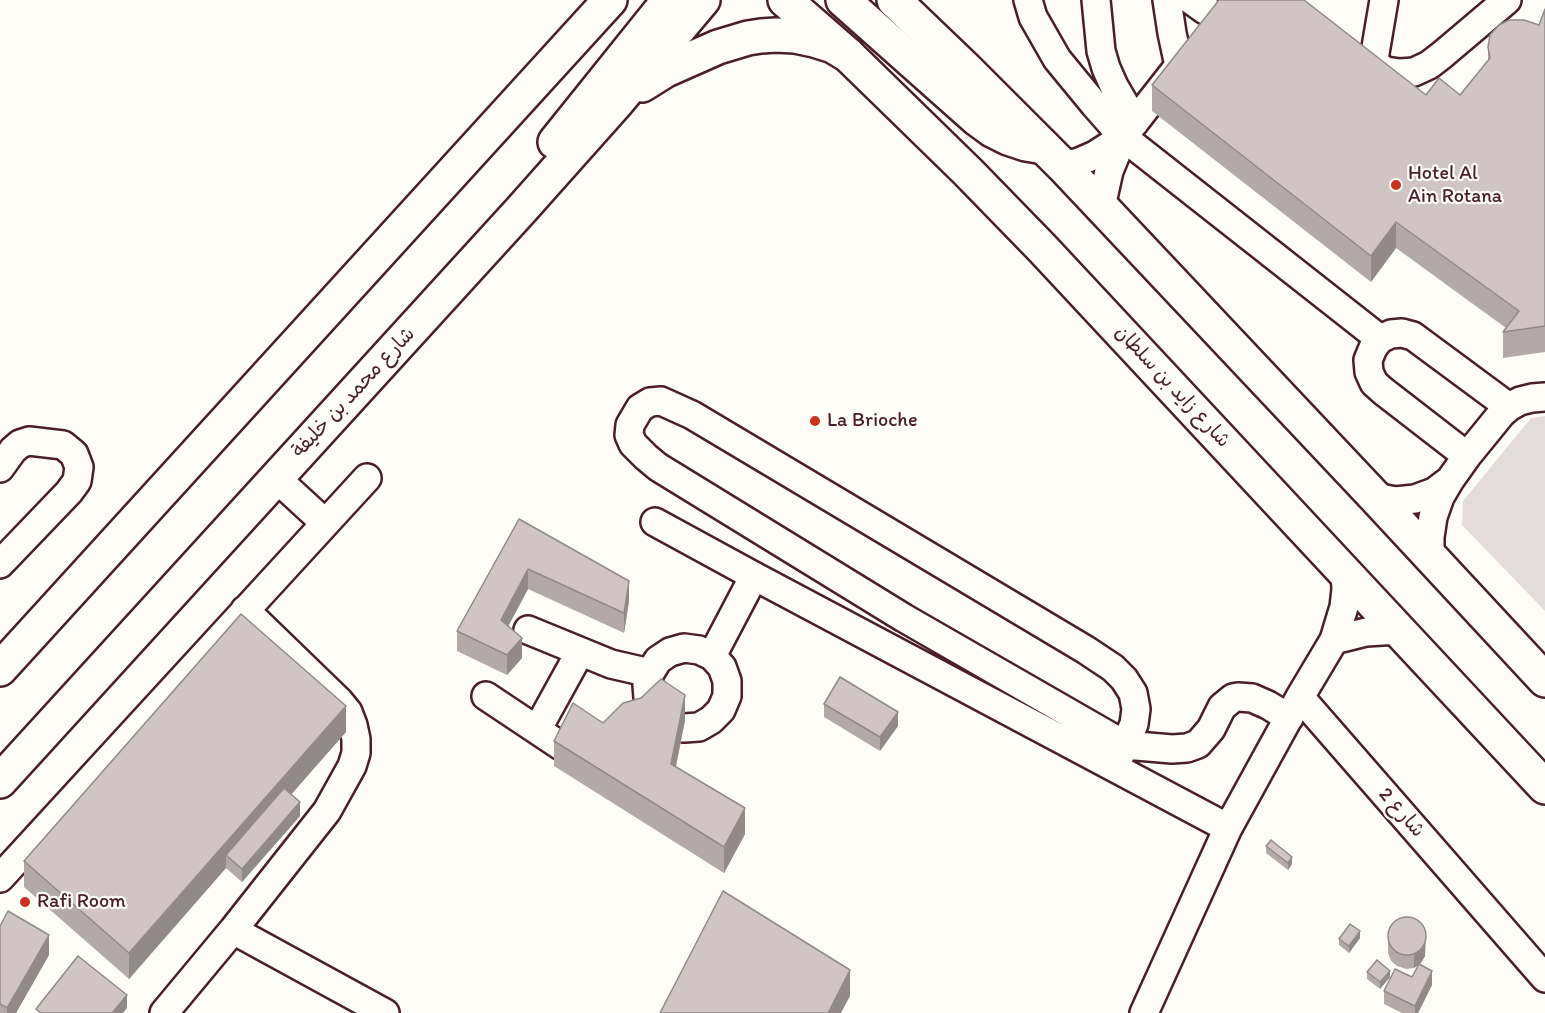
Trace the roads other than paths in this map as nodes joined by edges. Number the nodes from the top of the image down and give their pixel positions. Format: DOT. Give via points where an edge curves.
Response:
graph roads {
  1 [pos="669,0"];
  2 [pos="703,0"];
  3 [pos="785,0"];
  4 [pos="843,0"];
  5 [pos="894,0"];
  6 [pos="921,0"];
  7 [pos="1028,0"];
  8 [pos="1096,0"];
  9 [pos="1167,0"];
  10 [pos="1191,0"];
  11 [pos="1384,0"];
  12 [pos="1507,0"];
  13 [pos="608,2"];
  14 [pos="1213,22"];
  15 [pos="1346,42"];
  16 [pos="848,55"];
  17 [pos="1373,64"];
  18 [pos="1179,66"];
  19 [pos="966,69"];
  20 [pos="618,101"];
  21 [pos="1129,129"];
  22 [pos="1054,157"];
  23 [pos="1101,207"];
  24 [pos="521,210"];
  25 [pos="1380,339"];
  26 [pos="1545,397"];
  27 [pos="1509,407"];
  28 [pos="1467,456"];
  29 [pos="0,468"];
  30 [pos="276,478"];
  31 [pos="367,478"];
  32 [pos="1450,480"];
  33 [pos="1375,497"];
  34 [pos="656,522"];
  35 [pos="325,523"];
  36 [pos="1430,557"];
  37 [pos="0,564"];
  38 [pos="1345,572"];
  39 [pos="754,576"];
  40 [pos="245,610"];
  41 [pos="528,630"];
  42 [pos="1399,630"];
  43 [pos="1334,640"];
  44 [pos="580,651"];
  45 [pos="712,656"];
  46 [pos="0,669"];
  47 [pos="650,673"];
  48 [pos="1545,680"];
  49 [pos="486,696"];
  50 [pos="1295,707"];
  51 [pos="654,710"];
  52 [pos="684,728"];
  53 [pos="537,730"];
  54 [pos="561,746"];
  55 [pos="1119,756"];
  56 [pos="0,781"];
  57 [pos="1545,787"];
  58 [pos="1228,828"];
  59 [pos="0,878"];
  60 [pos="233,930"];
  61 [pos="1545,978"];
  62 [pos="164,1013"];
  63 [pos="385,1013"];
  64 [pos="1144,1013"];
  1 -- 24 [label="main road" via="541,160"];
  2 -- 20 [label="main road, شارع محمد بن خليفة"];
  3 -- 16 [label="main road, شارع زايد بن سلطان"];
  4 -- 22 [label="main road" via="977,119 1008,138"];
  5 -- 19 [label="main road"];
  6 -- 19 [label="main road"];
  7 -- 21 [label="street" via="1033,17 1057,59 1094,104"];
  8 -- 21 [label="street" via="1101,51"];
  9 -- 18 [label="street"];
  10 -- 14 [label="street"];
  11 -- 17 [label="street"];
  12 -- 17 [label="street" via="1442,55 1414,72 1400,74"];
  13 -- 46 [label="main road"];
  14 -- 18 [label="street"];
  15 -- 17 [label="street"];
  16 -- 20 [label="main road" via="833,46 795,36 748,38 666,70"];
  16 -- 38 [label="main road, شارع زايد بن سلطان" via="1042,248"];
  18 -- 21 [label="street"];
  19 -- 22 [label="main road"];
  20 -- 24 [label="main road, شارع محمد بن خليفة"];
  21 -- 22 [label="street" via="1079,162"];
  21 -- 23 [label="street" via="1109,171"];
  21 -- 25 [label="street"];
  22 -- 23 [label="main road"];
  23 -- 33 [label="main road"];
  24 -- 30 [label="main road, شارع محمد بن خليفة"];
  25 -- 27 [label="street" via="1402,333 1413,336"];
  25 -- 28 [label="street" via="1368,360 1374,383"];
  26 -- 27 [label="street"];
  27 -- 28 [label="street"];
  28 -- 32 [label="street"];
  29 -- 37 [label="street" via="13,450 29,441 63,445 74,454 79,467 77,481 69,492"];
  30 -- 35 [label="street"];
  30 -- 56 [label="main road, شارع محمد بن خليفة"];
  31 -- 35 [label="street"];
  32 -- 33 [label="street" via="1415,499"];
  32 -- 36 [label="street" via="1433,517"];
  33 -- 36 [label="main road"];
  34 -- 39 [label="street"];
  35 -- 40 [label="street"];
  36 -- 48 [label="main road"];
  38 -- 42 [label="main road, شارع زايد بن سلطان"];
  38 -- 43 [label="street" via="1344,607"];
  39 -- 45 [label="street"];
  39 -- 55 [label="street"];
  40 -- 59 [label="street"];
  40 -- 60 [label="street" via="348,712 356,753 327,810"];
  41 -- 44 [label="street"];
  42 -- 43 [label="street" via="1366,632"];
  42 -- 57 [label="main road, شارع زايد بن سلطان"];
  43 -- 50 [label="street"];
  44 -- 47 [label="street" via="611,664"];
  44 -- 53 [label="street"];
  45 -- 47 [label="street" via="684,648 658,660"];
  45 -- 52 [label="street" via="727,681 722,710 699,727"];
  47 -- 51 [label="street" via="648,698"];
  49 -- 53 [label="street"];
  50 -- 55 [label="street, شارع 2" via="1233,698 1222,707 1198,744"];
  50 -- 58 [label="street"];
  50 -- 61 [label="street, شارع 2"];
  53 -- 54 [label="street"];
  55 -- 55 [label="street" via="1134,724 1136,709 1132,693 1113,668 692,416 661,401 640,408 629,435 633,444 658,467"];
  55 -- 58 [label="street"];
  58 -- 64 [label="street"];
  60 -- 62 [label="street"];
  60 -- 63 [label="street"];
}
